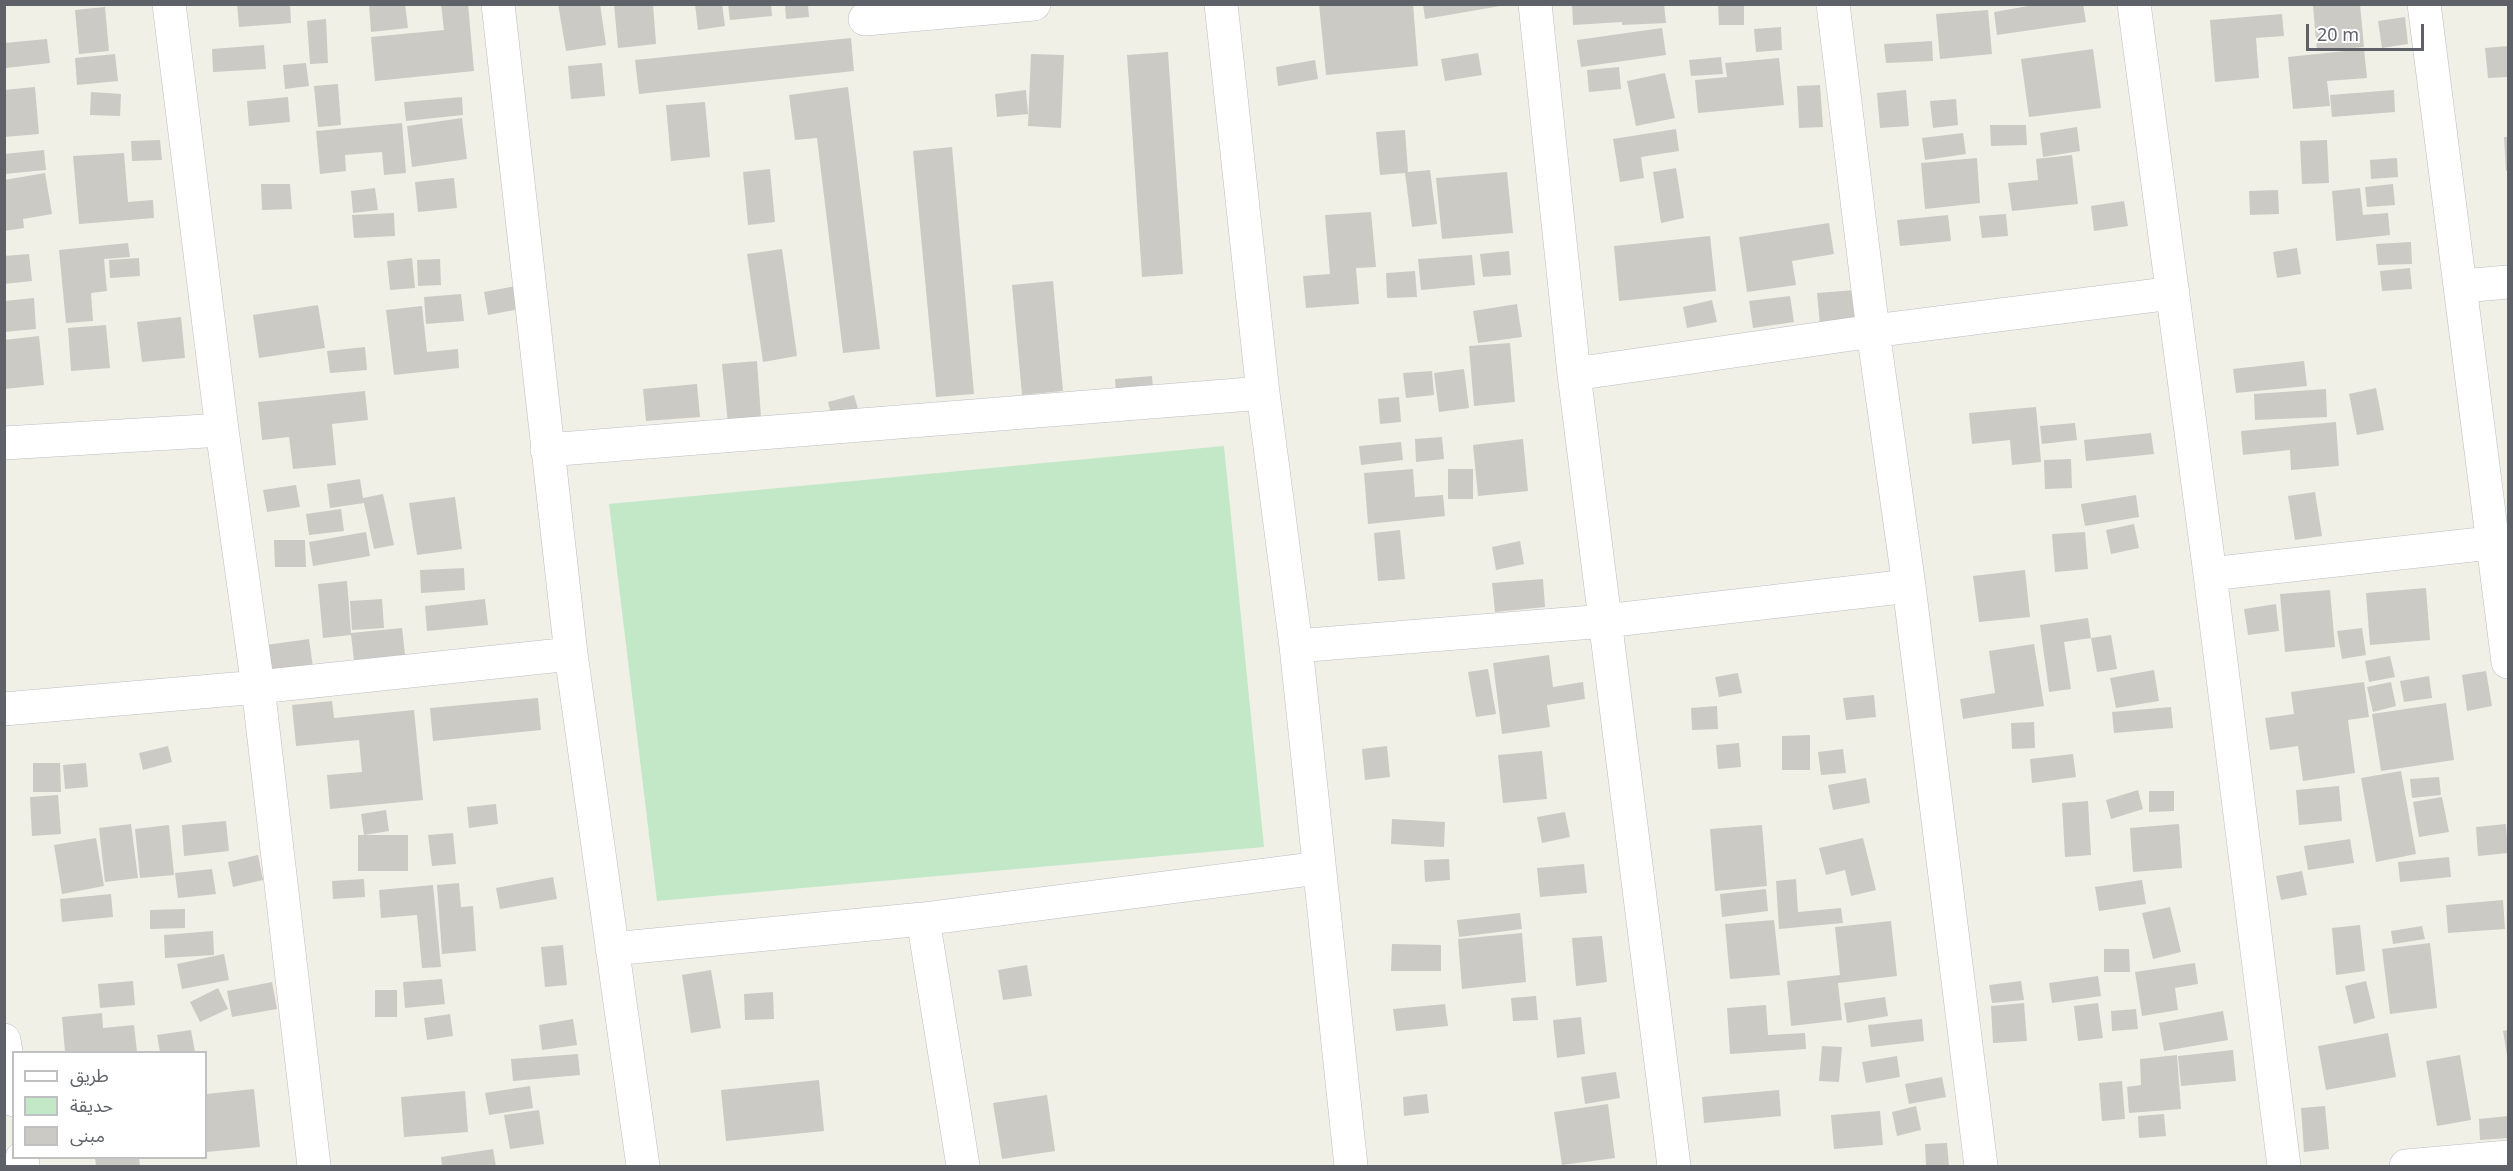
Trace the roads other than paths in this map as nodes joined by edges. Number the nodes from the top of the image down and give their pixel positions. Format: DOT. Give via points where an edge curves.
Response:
graph roads {
  1 [pos="169,4"];
  2 [pos="498,4"];
  3 [pos="1034,4"];
  4 [pos="1221,4"];
  5 [pos="1535,4"];
  6 [pos="1833,4"];
  7 [pos="2134,4"];
  8 [pos="2424,4"];
  9 [pos="865,20"];
  10 [pos="2508,282"];
  11 [pos="2462,286"];
  12 [pos="2174,293"];
  13 [pos="1873,331"];
  14 [pos="1574,374"];
  15 [pos="1263,393"];
  16 [pos="222,430"];
  17 [pos="4,443"];
  18 [pos="547,450"];
  19 [pos="2501,542"];
  20 [pos="2210,574"];
  21 [pos="1910,586"];
  22 [pos="1605,621"];
  23 [pos="1296,646"];
  24 [pos="571,654"];
  25 [pos="2508,662"];
  26 [pos="258,687"];
  27 [pos="4,709"];
  28 [pos="1319,868"];
  29 [pos="923,920"];
  30 [pos="612,949"];
  31 [pos="4,1040"];
  32 [pos="12,1088"];
  33 [pos="2508,1157"];
  34 [pos="2471,1164"];
  35 [pos="314,1167"];
  36 [pos="643,1167"];
  37 [pos="963,1167"];
  38 [pos="1351,1167"];
  39 [pos="1674,1167"];
  40 [pos="1981,1167"];
  41 [pos="2284,1167"];
  42 [pos="2406,1167"];
  1 -- 16 [label="street"];
  2 -- 18 [label="street"];
  3 -- 9 [label="street"];
  4 -- 15 [label="street"];
  5 -- 14 [label="street"];
  6 -- 13 [label="street"];
  7 -- 12 [label="street"];
  8 -- 11 [label="street"];
  10 -- 11 [label="street"];
  11 -- 19 [label="street"];
  12 -- 13 [label="street"];
  12 -- 20 [label="street"];
  13 -- 14 [label="street"];
  13 -- 21 [label="street"];
  14 -- 22 [label="street"];
  15 -- 18 [label="street"];
  15 -- 23 [label="street"];
  16 -- 17 [label="street"];
  16 -- 26 [label="street"];
  18 -- 24 [label="street"];
  19 -- 20 [label="street"];
  19 -- 25 [label="street"];
  20 -- 41 [label="street"];
  21 -- 22 [label="street"];
  21 -- 40 [label="street"];
  22 -- 23 [label="street"];
  22 -- 39 [label="street"];
  23 -- 28 [label="street"];
  24 -- 26 [label="street"];
  24 -- 30 [label="street"];
  26 -- 27 [label="street"];
  26 -- 35 [label="street"];
  28 -- 29 [label="street"];
  28 -- 38 [label="street"];
  29 -- 30 [label="street"];
  29 -- 37 [label="street"];
  30 -- 36 [label="street"];
  31 -- 32 [label="street"];
  33 -- 34 [label="street"];
  34 -- 42 [label="street"];
}
